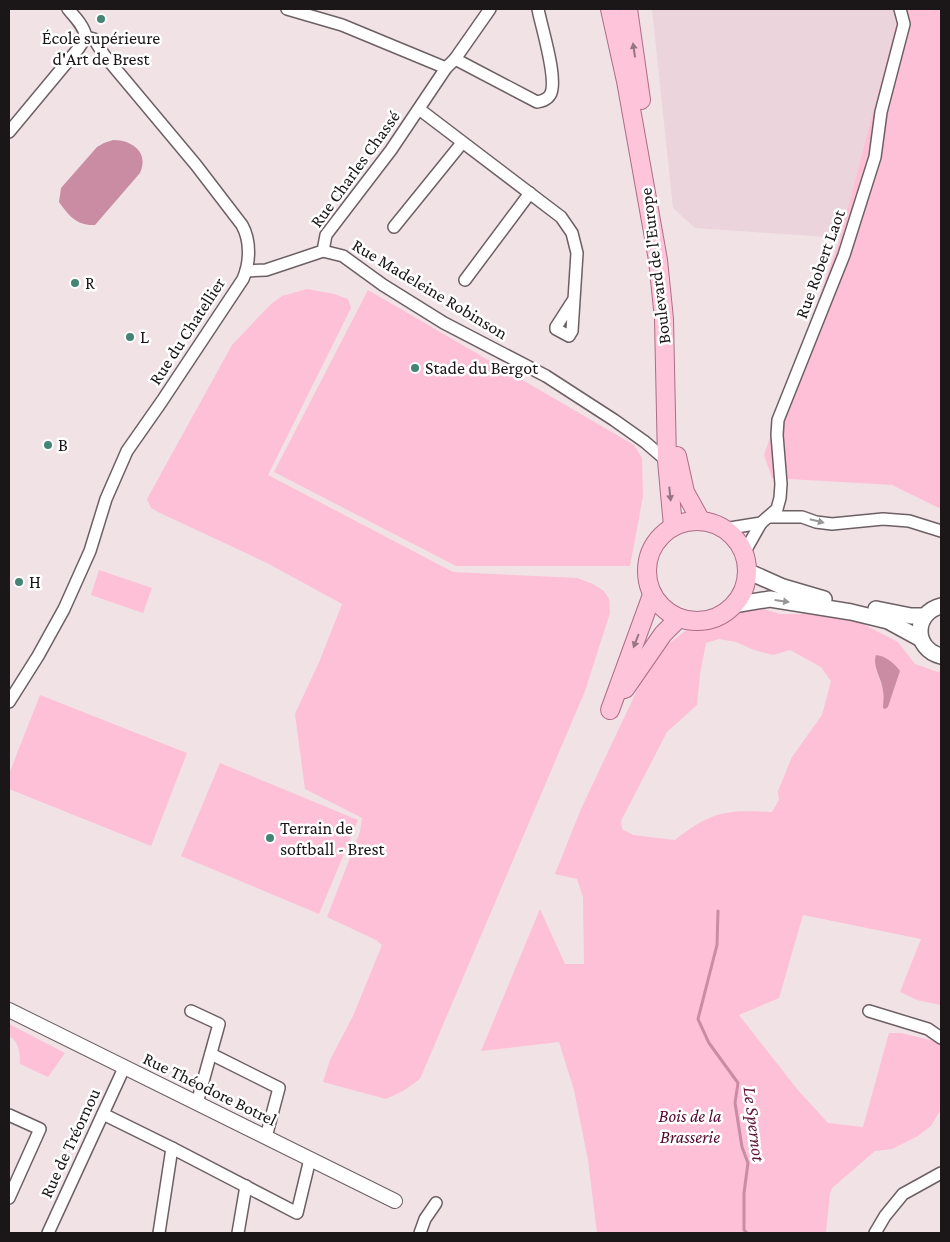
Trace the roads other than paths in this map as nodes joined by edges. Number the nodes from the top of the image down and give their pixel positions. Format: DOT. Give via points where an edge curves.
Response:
graph roads {
  1 [pos="68,9"];
  2 [pos="287,9"];
  3 [pos="490,9"];
  4 [pos="538,9"];
  5 [pos="610,9"];
  6 [pos="628,9"];
  7 [pos="900,9"];
  8 [pos="86,37"];
  9 [pos="454,59"];
  10 [pos="446,68"];
  11 [pos="419,109"];
  12 [pos="9,132"];
  13 [pos="462,143"];
  14 [pos="530,193"];
  15 [pos="394,228"];
  16 [pos="323,251"];
  17 [pos="246,271"];
  18 [pos="465,280"];
  19 [pos="574,299"];
  20 [pos="666,435"];
  21 [pos="645,442"];
  22 [pos="667,461"];
  23 [pos="701,520"];
  24 [pos="765,520"];
  25 [pos="673,526"];
  26 [pos="724,529"];
  27 [pos="941,531"];
  28 [pos="744,553"];
  29 [pos="747,571"];
  30 [pos="652,595"];
  31 [pos="734,605"];
  32 [pos="941,606"];
  33 [pos="924,616"];
  34 [pos="680,618"];
  35 [pos="921,639"];
  36 [pos="941,656"];
  37 [pos="9,702"];
  38 [pos="9,1010"];
  39 [pos="191,1011"];
  40 [pos="869,1011"];
  41 [pos="941,1038"];
  42 [pos="211,1054"];
  43 [pos="124,1068"];
  44 [pos="198,1103"];
  45 [pos="103,1114"];
  46 [pos="10,1119"];
  47 [pos="266,1137"];
  48 [pos="172,1148"];
  49 [pos="310,1159"];
  50 [pos="941,1173"];
  51 [pos="246,1186"];
  52 [pos="9,1198"];
  53 [pos="396,1202"];
  54 [pos="436,1203"];
  55 [pos="48,1233"];
  56 [pos="159,1233"];
  57 [pos="238,1233"];
  58 [pos="420,1233"];
  59 [pos="875,1233"];
  1 -- 8 [label="street, Rue du Chatellier" via="81,24"];
  2 -- 10 [label="street" via="342,25"];
  3 -- 9 [label="street, Rue Charles Chassé"];
  4 -- 9 [label="street" via="553,86 544,101 537,102"];
  5 -- 20 [label="main road, Boulevard de l'Europe" via="658,260 664,319"];
  23 -- 6 [label="main road, Boulevard de l'Europe, one-way" via="685,492 678,463 673,313"];
  7 -- 24 [label="street, Rue Robert Laot" via="904,24 882,112 875,157 844,255 778,420 780,498 777,509"];
  8 -- 12 [label="street"];
  8 -- 17 [label="street, Rue du Chatellier" via="94,39 242,225 248,248"];
  9 -- 10 [label="street, Rue Charles Chassé"];
  10 -- 11 [label="street, Rue Charles Chassé"];
  11 -- 13 [label="street"];
  11 -- 16 [label="street, Rue Charles Chassé" via="326,235"];
  13 -- 14 [label="street"];
  13 -- 15 [label="street"];
  14 -- 18 [label="street"];
  14 -- 19 [label="street" via="561,217 572,233 577,253"];
  16 -- 17 [label="street, Rue Charles Chassé" via="266,270"];
  16 -- 21 [label="street, Rue Madeleine Robinson" via="342,256 444,323 546,376"];
  17 -- 37 [label="street, Rue du Chatellier" via="127,451 106,499 90,551 64,609"];
  20 -- 21 [label="street"];
  20 -- 22 [label="main road, Boulevard de l'Europe"];
  21 -- 22 [label="street, Rue Madeleine Robinson"];
  22 -- 25 [label="main road, Boulevard de l'Europe, one-way"];
  23 -- 25 [label="main road"];
  23 -- 26 [label="main road"];
  24 -- 26 [label="street"];
  24 -- 27 [label="street, one-way" via="802,517 832,524 883,519 909,521"];
  24 -- 28 [label="street, Rue Robert Laot"];
  25 -- 30 [label="main road" via="651,549 647,580"];
  26 -- 28 [label="main road" via="734,536"];
  28 -- 29 [label="main road"];
  29 -- 31 [label="main road" via="741,595"];
  29 -- 33 [label="main road" via="817,597"];
  30 -- 34 [label="main road" via="659,605"];
  30 -- 34 [label="main road, one-way" via="610,710 663,634"];
  31 -- 34 [label="main road" via="708,620"];
  31 -- 35 [label="main road, one-way" via="770,599 851,612 888,621"];
  32 -- 33 [label="main road"];
  33 -- 35 [label="main road" via="920,627"];
  35 -- 36 [label="main road" via="931,652"];
  38 -- 43 [label="street, Rue Théodore Botrel"];
  39 -- 42 [label="street" via="219,1024"];
  40 -- 41 [label="street" via="928,1029"];
  42 -- 44 [label="street"];
  42 -- 47 [label="street" via="279,1088"];
  43 -- 44 [label="street, Rue Théodore Botrel"];
  43 -- 45 [label="street, Rue de Tréornou"];
  44 -- 47 [label="street, Rue Théodore Botrel"];
  45 -- 48 [label="street"];
  45 -- 55 [label="street, Rue de Tréornou"];
  46 -- 52 [label="street" via="40,1129"];
  47 -- 49 [label="street, Rue Théodore Botrel"];
  48 -- 51 [label="street"];
  48 -- 56 [label="street"];
  49 -- 51 [label="street" via="296,1213"];
  49 -- 53 [label="street, Rue Théodore Botrel"];
  50 -- 59 [label="street" via="903,1194"];
  51 -- 57 [label="street"];
  54 -- 58 [label="street"];
}
